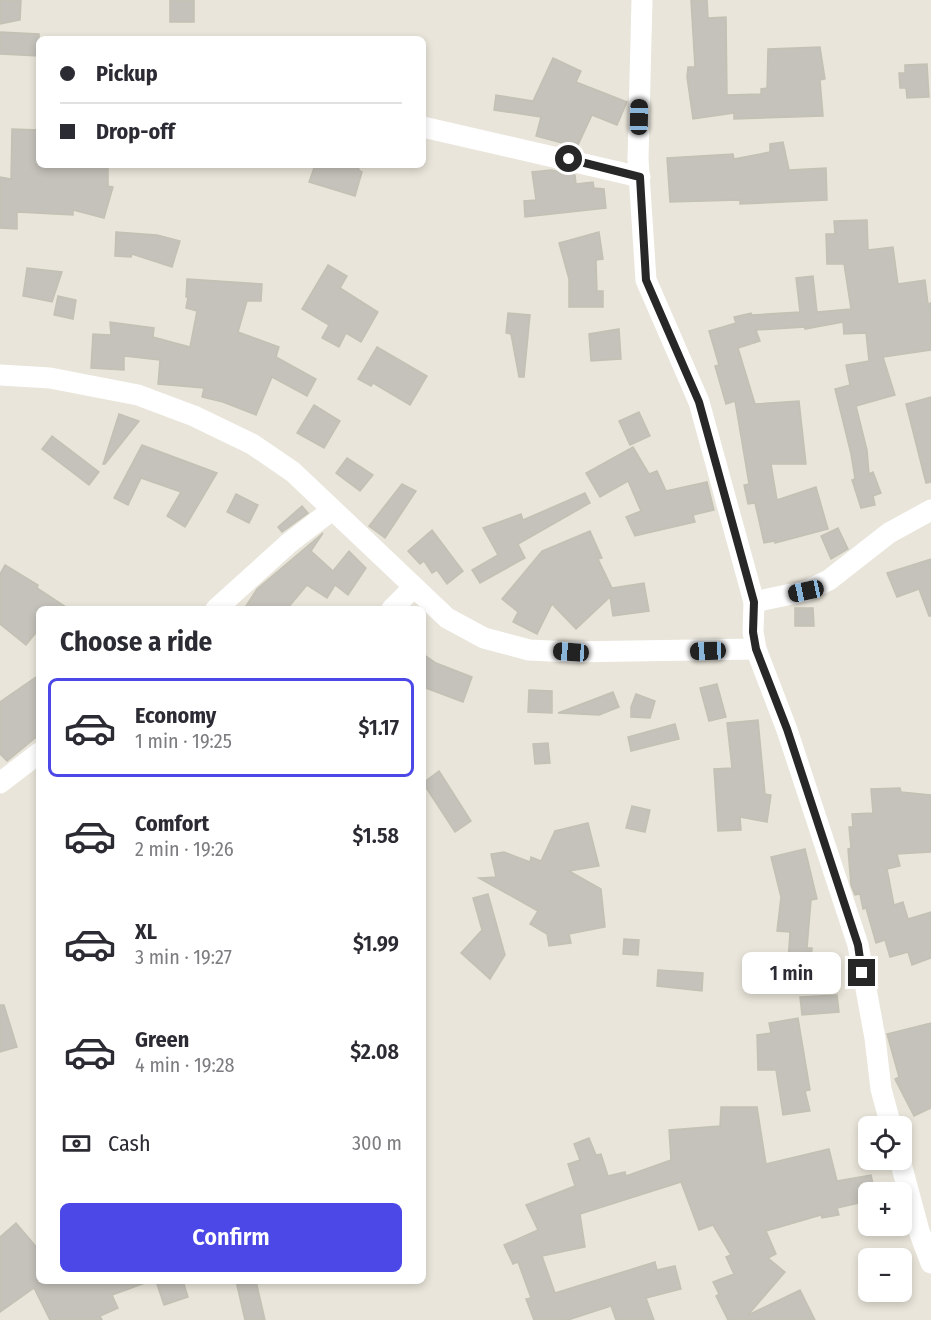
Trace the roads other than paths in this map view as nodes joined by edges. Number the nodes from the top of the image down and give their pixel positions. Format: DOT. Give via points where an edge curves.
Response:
graph roads {
  1 [pos="642,0"];
  2 [pos="426,128"];
  3 [pos="640,177"];
  4 [pos="0,375"];
  5 [pos="332,510"];
  6 [pos="931,510"];
  7 [pos="413,588"];
  8 [pos="754,602"];
  9 [pos="219,606"];
  10 [pos="395,606"];
  11 [pos="756,649"];
  12 [pos="36,755"];
  13 [pos="0,783"];
  14 [pos="888,1116"];
  15 [pos="903,1170"];
  16 [pos="931,1263"];
  1 -- 3 [label="street"];
  2 -- 3 [label="street"];
  3 -- 8 [label="street" via="646,280 699,402"];
  4 -- 5 [label="street" via="50,378 138,395 194,416 252,444 293,472"];
  5 -- 7 [label="street"];
  5 -- 9 [label="street"];
  6 -- 8 [label="street" via="888,533 829,580 806,591"];
  7 -- 10 [label="street"];
  7 -- 11 [label="street" via="447,618 484,638 529,650 660,653"];
  8 -- 11 [label="street"];
  11 -- 14 [label="street" via="787,729 858,945"];
  12 -- 13 [label="street"];
  15 -- 16 [label="street"];
}
